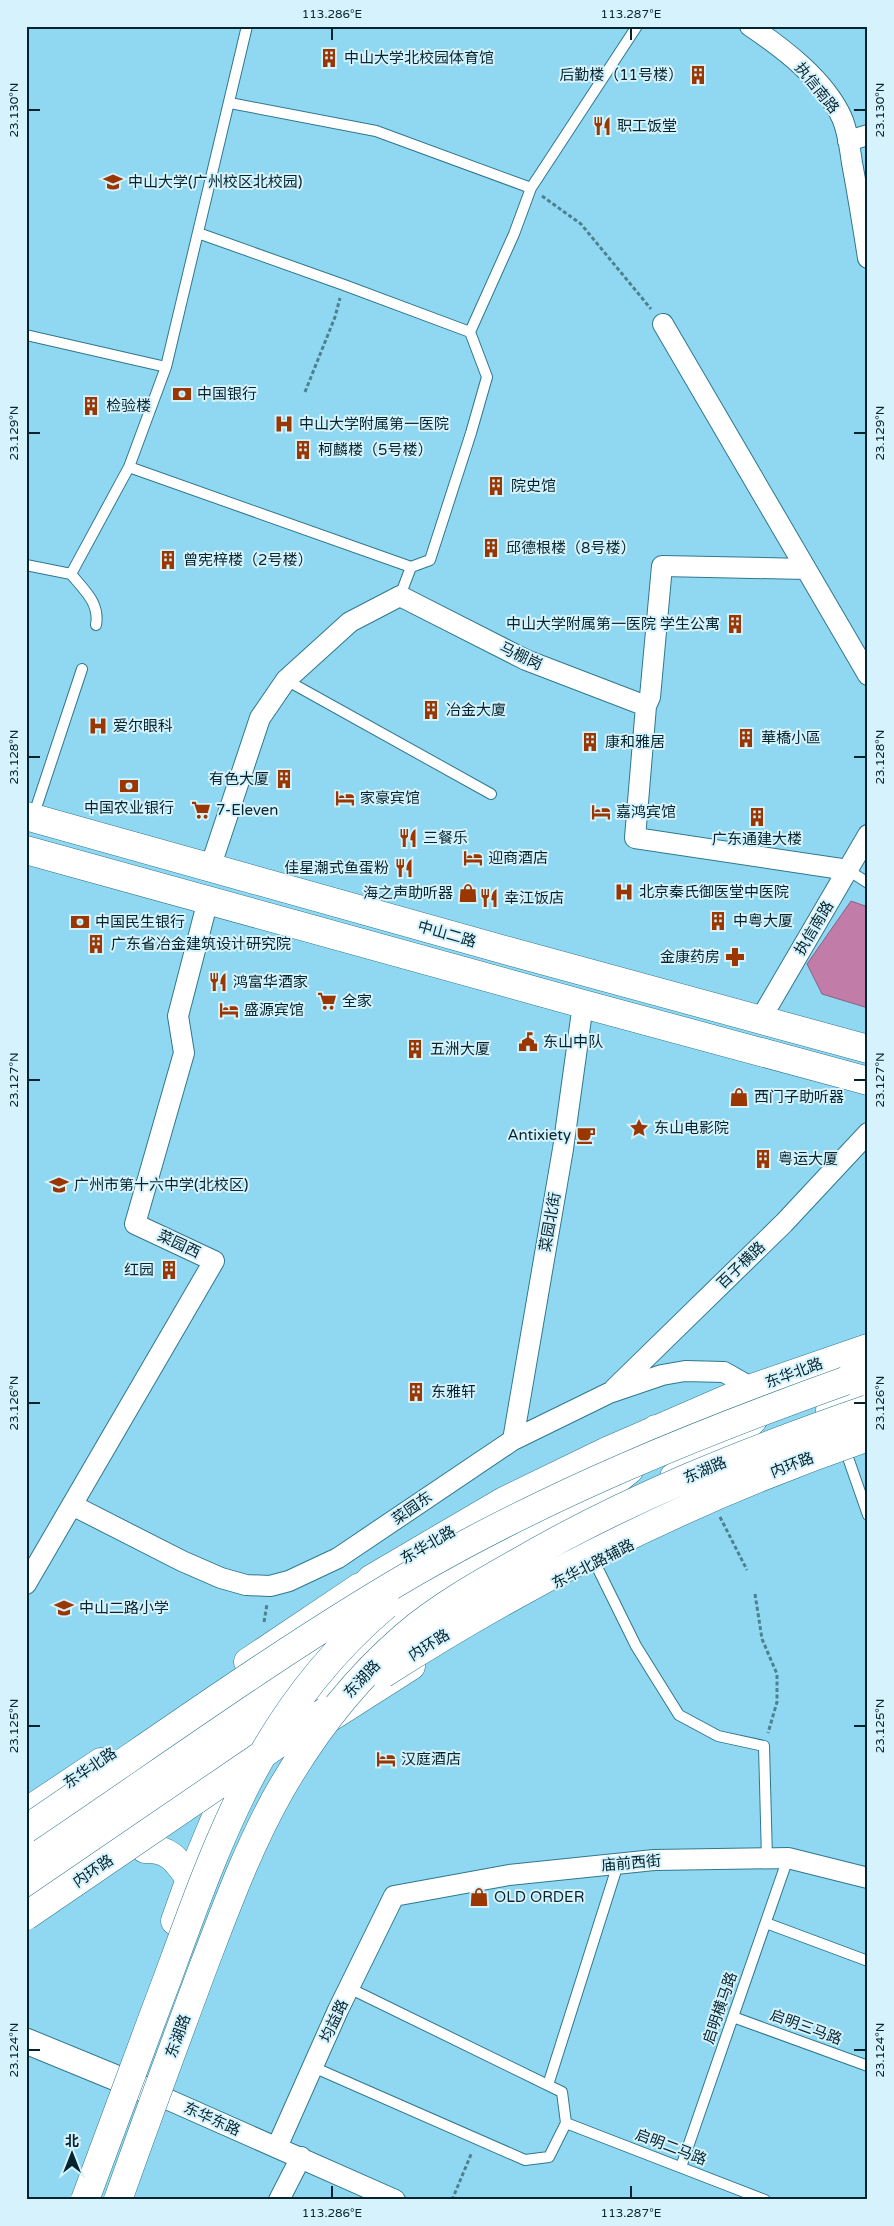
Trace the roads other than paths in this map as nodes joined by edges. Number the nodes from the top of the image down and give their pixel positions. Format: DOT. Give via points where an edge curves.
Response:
graph roads {
  1 [pos="247,26"];
  2 [pos="637,26"];
  3 [pos="750,26"];
  4 [pos="230,104"];
  5 [pos="868,135"];
  6 [pos="848,141"];
  7 [pos="532,188"];
  8 [pos="198,234"];
  9 [pos="868,258"];
  10 [pos="663,324"];
  11 [pos="470,332"];
  12 [pos="26,335"];
  13 [pos="166,367"];
  14 [pos="129,466"];
  15 [pos="26,564"];
  16 [pos="411,567"];
  17 [pos="806,569"];
  18 [pos="71,574"];
  19 [pos="400,596"];
  20 [pos="96,625"];
  21 [pos="82,669"];
  22 [pos="868,675"];
  23 [pos="286,680"];
  24 [pos="646,706"];
  25 [pos="491,794"];
  26 [pos="30,817"];
  27 [pos="868,835"];
  28 [pos="26,850"];
  29 [pos="210,868"];
  30 [pos="848,870"];
  31 [pos="868,883"];
  32 [pos="208,900"];
  33 [pos="583,1004"];
  34 [pos="760,1020"];
  35 [pos="868,1049"];
  36 [pos="868,1080"];
  37 [pos="868,1133"];
  38 [pos="868,1348"];
  39 [pos="834,1358"];
  40 [pos="868,1374"];
  41 [pos="752,1388"];
  42 [pos="609,1394"];
  43 [pos="868,1395"];
  44 [pos="833,1409"];
  45 [pos="868,1409"];
  46 [pos="656,1429"];
  47 [pos="772,1433"];
  48 [pos="868,1436"];
  49 [pos="513,1440"];
  50 [pos="857,1449"];
  51 [pos="608,1451"];
  52 [pos="815,1464"];
  53 [pos="664,1483"];
  54 [pos="72,1505"];
  55 [pos="574,1510"];
  56 [pos="868,1515"];
  57 [pos="469,1542"];
  58 [pos="599,1571"];
  59 [pos="371,1579"];
  60 [pos="26,1584"];
  61 [pos="435,1609"];
  62 [pos="373,1653"];
  63 [pos="390,1680"];
  64 [pos="278,1685"];
  65 [pos="334,1715"];
  66 [pos="250,1737"];
  67 [pos="224,1796"];
  68 [pos="26,1812"];
  69 [pos="26,1829"];
  70 [pos="145,1849"];
  71 [pos="788,1858"];
  72 [pos="26,1859"];
  73 [pos="767,1859"];
  74 [pos="618,1864"];
  75 [pos="868,1878"];
  76 [pos="190,1879"];
  77 [pos="26,1891"];
  78 [pos="394,1896"];
  79 [pos="26,1916"];
  80 [pos="766,1923"];
  81 [pos="26,1931"];
  82 [pos="868,1961"];
  83 [pos="349,1988"];
  84 [pos="733,2017"];
  85 [pos="26,2041"];
  86 [pos="868,2066"];
  87 [pos="313,2067"];
  88 [pos="117,2078"];
  89 [pos="548,2085"];
  90 [pos="160,2096"];
  91 [pos="566,2123"];
  92 [pos="277,2147"];
  93 [pos="301,2157"];
  94 [pos="681,2167"];
  95 [pos="73,2200"];
  96 [pos="86,2200"];
  97 [pos="118,2200"];
  98 [pos="126,2200"];
  99 [pos="279,2200"];
  100 [pos="395,2200"];
  101 [pos="764,2200"];
  1 -- 4 [label="lane"];
  2 -- 7 [label="lane"];
  3 -- 6 [label="street, 执信南路" via="815,80 842,118"];
  4 -- 7 [label="lane" via="376,131"];
  4 -- 8 [label="lane"];
  5 -- 6 [label="street"];
  6 -- 9 [label="street, 执信南路"];
  7 -- 11 [label="lane"];
  8 -- 11 [label="lane"];
  8 -- 13 [label="lane"];
  10 -- 17 [label="street"];
  11 -- 16 [label="lane" via="487,377 430,560"];
  12 -- 13 [label="lane"];
  13 -- 14 [label="lane"];
  14 -- 16 [label="lane"];
  14 -- 18 [label="lane"];
  15 -- 18 [label="lane"];
  16 -- 19 [label="lane"];
  17 -- 22 [label="street"];
  17 -- 24 [label="street" via="662,566 650,697"];
  18 -- 20 [label="lane" via="94,604 98,614"];
  19 -- 23 [label="street" via="350,622"];
  19 -- 24 [label="street, 马棚岗" via="526,660"];
  21 -- 26 [label="lane"];
  23 -- 25 [label="lane"];
  23 -- 29 [label="street" via="260,718"];
  24 -- 30 [label="street" via="635,838"];
  26 -- 29 [label="main road, 中山二路"];
  27 -- 30 [label="street, 执信南路"];
  28 -- 32 [label="main road, 中山二路"];
  29 -- 34 [label="main road, 中山二路"];
  30 -- 31 [label="lane"];
  30 -- 34 [label="street, 执信南路"];
  32 -- 33 [label="main road, 中山二路"];
  32 -- 54 [label="street, 菜园西" via="178,1016 184,1053 135,1224 214,1261"];
  33 -- 36 [label="main road, 中山二路"];
  33 -- 49 [label="street, 菜园北街" via="563,1149"];
  34 -- 35 [label="main road, 中山二路"];
  37 -- 42 [label="street, 百子横路" via="784,1223"];
  38 -- 39 [label="main road, 东华北路"];
  39 -- 41 [label="main road, 东华北路"];
  39 -- 44 [label="main road" via="831,1372"];
  40 -- 57 [label="main road, bridge" via="764,1410 650,1456"];
  41 -- 42 [label="street, 菜园东" via="724,1372 685,1371 662,1375"];
  41 -- 46 [label="main road, 东华北路"];
  41 -- 53 [label="main road" via="758,1407 755,1419"];
  42 -- 49 [label="street, 菜园东"];
  43 -- 44 [label="main road"];
  44 -- 47 [label="main road"];
  44 -- 50 [label="main road"];
  45 -- 97 [label="main road, 东湖路, bridge" via="702,1471 553,1542 448,1604 408,1634 368,1671 299,1760 254,1840"];
  46 -- 51 [label="main road, 东华北路"];
  46 -- 55 [label="main road" via="629,1470"];
  47 -- 52 [label="main road"];
  47 -- 53 [label="main road"];
  48 -- 79 [label="main road, 内环路, bridge" via="775,1471 654,1523 465,1623 348,1696"];
  49 -- 54 [label="street, 菜园东" via="338,1558 289,1581 270,1586 246,1586 221,1578"];
  50 -- 52 [label="main road, 东华北路辅路"];
  50 -- 56 [label="lane"];
  51 -- 55 [label="main road"];
  51 -- 59 [label="main road, 东华北路" via="504,1501"];
  52 -- 63 [label="main road, 东华北路辅路" via="674,1523 576,1572 499,1613"];
  53 -- 61 [label="main road" via="570,1530"];
  54 -- 60 [label="street, 菜园西"];
  55 -- 64 [label="main road" via="450,1579"];
  57 -- 69 [label="main road, bridge" via="304,1641"];
  57 -- 96 [label="main road, 东湖路, bridge" via="411,1584 358,1630 302,1693 265,1747 216,1848"];
  58 -- 73 [label="lane" via="636,1646 679,1716 718,1736 764,1746"];
  59 -- 64 [label="main road"];
  59 -- 68 [label="main road, 东华北路"];
  61 -- 62 [label="main road"];
  61 -- 63 [label="main road"];
  62 -- 63 [label="main road"];
  62 -- 66 [label="main road"];
  63 -- 65 [label="main road, 东华北路辅路"];
  64 -- 66 [label="main road"];
  64 -- 72 [label="main road"];
  65 -- 67 [label="main road"];
  65 -- 90 [label="main road" via="301,1750 270,1799 257,1827 207,1957"];
  66 -- 67 [label="main road"];
  66 -- 77 [label="main road"];
  67 -- 70 [label="main road"];
  67 -- 76 [label="main road"];
  70 -- 76 [label="main road" via="164,1851 174,1856"];
  70 -- 81 [label="main road"];
  71 -- 73 [label="street, 庙前西街"];
  71 -- 75 [label="street, 庙前西街"];
  71 -- 80 [label="lane, 启明横马路"];
  73 -- 74 [label="street, 庙前西街" via="654,1860"];
  74 -- 78 [label="street, 庙前西街" via="509,1876"];
  74 -- 89 [label="lane"];
  76 -- 88 [label="main road"];
  78 -- 83 [label="street, 均益路"];
  80 -- 82 [label="lane"];
  80 -- 84 [label="lane, 启明横马路"];
  83 -- 87 [label="street, 均益路"];
  83 -- 89 [label="lane"];
  84 -- 86 [label="lane, 启明三马路"];
  84 -- 94 [label="lane, 启明横马路"];
  85 -- 88 [label="street, 东华东路"];
  87 -- 91 [label="lane" via="525,2160 549,2157"];
  87 -- 92 [label="street, 均益路"];
  88 -- 90 [label="street, 东华东路"];
  88 -- 95 [label="main road"];
  89 -- 91 [label="lane" via="562,2092"];
  90 -- 92 [label="street, 东华东路"];
  90 -- 98 [label="main road"];
  91 -- 94 [label="lane, 启明二马路"];
  92 -- 93 [label="street, 东华东路"];
  93 -- 99 [label="street"];
  93 -- 100 [label="street, 东华东路"];
  94 -- 101 [label="lane, 启明二马路"];
}
